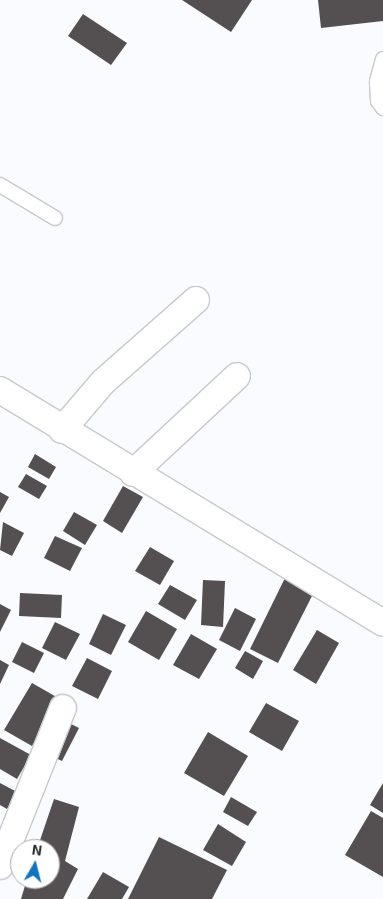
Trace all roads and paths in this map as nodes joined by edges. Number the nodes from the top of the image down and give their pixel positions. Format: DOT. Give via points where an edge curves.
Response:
graph roads {
  1 [pos="383,59"];
  2 [pos="383,108"];
  3 [pos="0,185"];
  4 [pos="55,218"];
  5 [pos="196,300"];
  6 [pos="237,376"];
  7 [pos="0,390"];
  8 [pos="62,430"];
  9 [pos="133,473"];
  10 [pos="383,623"];
  11 [pos="63,708"];
  12 [pos="0,866"];
  1 -- 2 [label="lane" via="377,82 378,101"];
  3 -- 4 [label="lane"];
  5 -- 8 [label="street" via="104,382"];
  6 -- 9 [label="street"];
  7 -- 8 [label="street"];
  8 -- 9 [label="street"];
  9 -- 10 [label="street"];
  11 -- 12 [label="street"];
}
